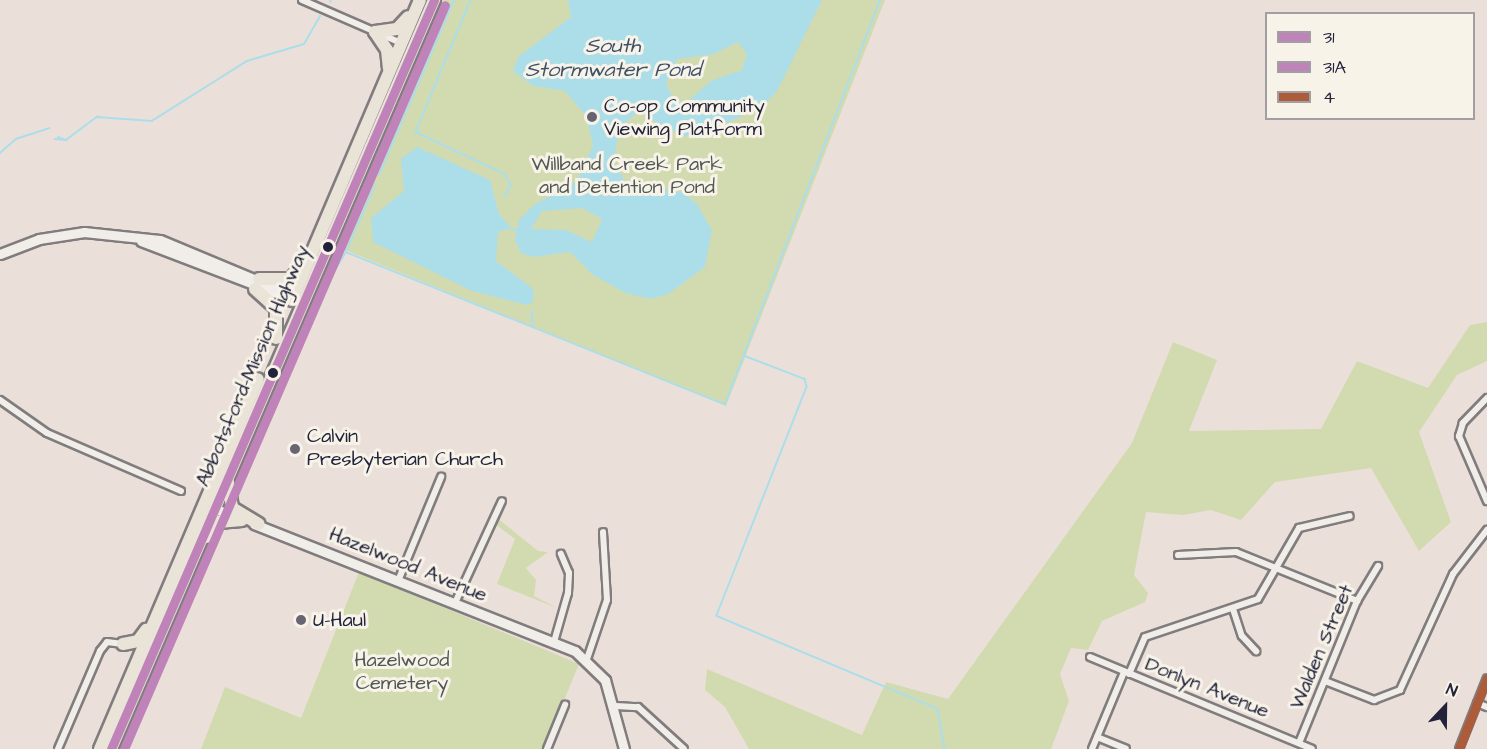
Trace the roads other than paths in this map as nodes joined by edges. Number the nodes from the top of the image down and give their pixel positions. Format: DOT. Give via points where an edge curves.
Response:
graph roads {
  1 [pos="302,0"];
  2 [pos="418,0"];
  3 [pos="427,0"];
  4 [pos="434,0"];
  5 [pos="375,32"];
  6 [pos="403,44"];
  7 [pos="385,83"];
  8 [pos="348,180"];
  9 [pos="0,254"];
  10 [pos="257,284"];
  11 [pos="296,299"];
  12 [pos="276,338"];
  13 [pos="1487,398"];
  14 [pos="0,400"];
  15 [pos="228,474"];
  16 [pos="441,477"];
  17 [pos="181,491"];
  18 [pos="210,494"];
  19 [pos="502,501"];
  20 [pos="1487,501"];
  21 [pos="213,508"];
  22 [pos="1350,516"];
  23 [pos="242,520"];
  24 [pos="259,524"];
  25 [pos="1487,530"];
  26 [pos="603,532"];
  27 [pos="193,544"];
  28 [pos="561,554"];
  29 [pos="1178,555"];
  30 [pos="1378,566"];
  31 [pos="1278,569"];
  32 [pos="398,580"];
  33 [pos="1357,601"];
  34 [pos="455,603"];
  35 [pos="1233,609"];
  36 [pos="554,642"];
  37 [pos="123,644"];
  38 [pos="1256,651"];
  39 [pos="1090,657"];
  40 [pos="587,659"];
  41 [pos="1126,673"];
  42 [pos="1487,678"];
  43 [pos="1325,681"];
  44 [pos="126,688"];
  45 [pos="1477,703"];
  46 [pos="565,705"];
  47 [pos="616,706"];
  48 [pos="1487,707"];
  49 [pos="1097,737"];
  50 [pos="1299,743"];
  51 [pos="58,749"];
  52 [pos="100,749"];
  53 [pos="111,749"];
  54 [pos="547,749"];
  55 [pos="624,749"];
  56 [pos="684,749"];
  57 [pos="1092,749"];
  58 [pos="1126,749"];
  59 [pos="1312,749"];
  60 [pos="1459,749"];
  1 -- 5 [label="street"];
  2 -- 5 [label="highway" via="401,27"];
  2 -- 6 [label="highway, Abbotsford-Mission Highway"];
  3 -- 6 [label="highway"];
  4 -- 8 [label="highway, Abbotsford-Mission Highway"];
  5 -- 6 [label="street"];
  5 -- 7 [label="highway" via="388,54"];
  6 -- 7 [label="highway, Abbotsford-Mission Highway"];
  6 -- 8 [label="highway"];
  7 -- 8 [label="highway, Abbotsford-Mission Highway"];
  8 -- 10 [label="highway" via="296,276"];
  8 -- 11 [label="highway, Abbotsford-Mission Highway"];
  9 -- 10 [label="street" via="61,235 134,237"];
  10 -- 11 [label="street"];
  10 -- 12 [label="highway" via="276,308"];
  11 -- 12 [label="highway, Abbotsford-Mission Highway"];
  11 -- 15 [label="highway, Abbotsford-Mission Highway"];
  12 -- 18 [label="highway, Abbotsford-Mission Highway"];
  13 -- 20 [label="street" via="1463,423 1459,436"];
  14 -- 17 [label="street" via="54,436"];
  15 -- 21 [label="highway, Abbotsford-Mission Highway"];
  15 -- 24 [label="highway" via="232,508"];
  16 -- 32 [label="street"];
  18 -- 21 [label="highway"];
  18 -- 27 [label="highway, Abbotsford-Mission Highway"];
  19 -- 34 [label="street"];
  21 -- 23 [label="street, Hazelwood Avenue"];
  21 -- 27 [label="highway, Abbotsford-Mission Highway"];
  22 -- 31 [label="street" via="1299,528"];
  23 -- 24 [label="street, Hazelwood Avenue"];
  23 -- 27 [label="highway" via="219,522"];
  24 -- 32 [label="street, Hazelwood Avenue"];
  25 -- 43 [label="street" via="1454,574 1400,690 1374,700"];
  26 -- 40 [label="street" via="607,600"];
  27 -- 37 [label="highway" via="142,637"];
  27 -- 44 [label="highway, Abbotsford-Mission Highway"];
  27 -- 53 [label="highway, Abbotsford-Mission Highway"];
  28 -- 36 [label="street" via="569,573 568,593"];
  29 -- 31 [label="street" via="1224,549"];
  30 -- 33 [label="street, Walden Street"];
  31 -- 33 [label="street"];
  31 -- 35 [label="street" via="1258,599"];
  32 -- 34 [label="street, Hazelwood Avenue"];
  33 -- 43 [label="street, Walden Street"];
  34 -- 36 [label="street, Hazelwood Avenue"];
  35 -- 38 [label="street" via="1242,636"];
  35 -- 41 [label="street" via="1151,633"];
  36 -- 40 [label="street, Hazelwood Avenue"];
  37 -- 44 [label="highway" via="133,661"];
  37 -- 51 [label="street" via="107,642 100,651"];
  39 -- 41 [label="street, Donlyn Avenue"];
  40 -- 47 [label="street"];
  41 -- 49 [label="street"];
  41 -- 50 [label="street, Donlyn Avenue"];
  42 -- 45 [label="street"];
  43 -- 50 [label="street, Walden Street"];
  44 -- 52 [label="highway, Abbotsford-Mission Highway"];
  45 -- 48 [label="street"];
  45 -- 60 [label="street"];
  46 -- 54 [label="street"];
  47 -- 55 [label="street"];
  47 -- 56 [label="street" via="638,707"];
  49 -- 57 [label="street"];
  49 -- 58 [label="street"];
  50 -- 59 [label="street, Donlyn Avenue"];
}
